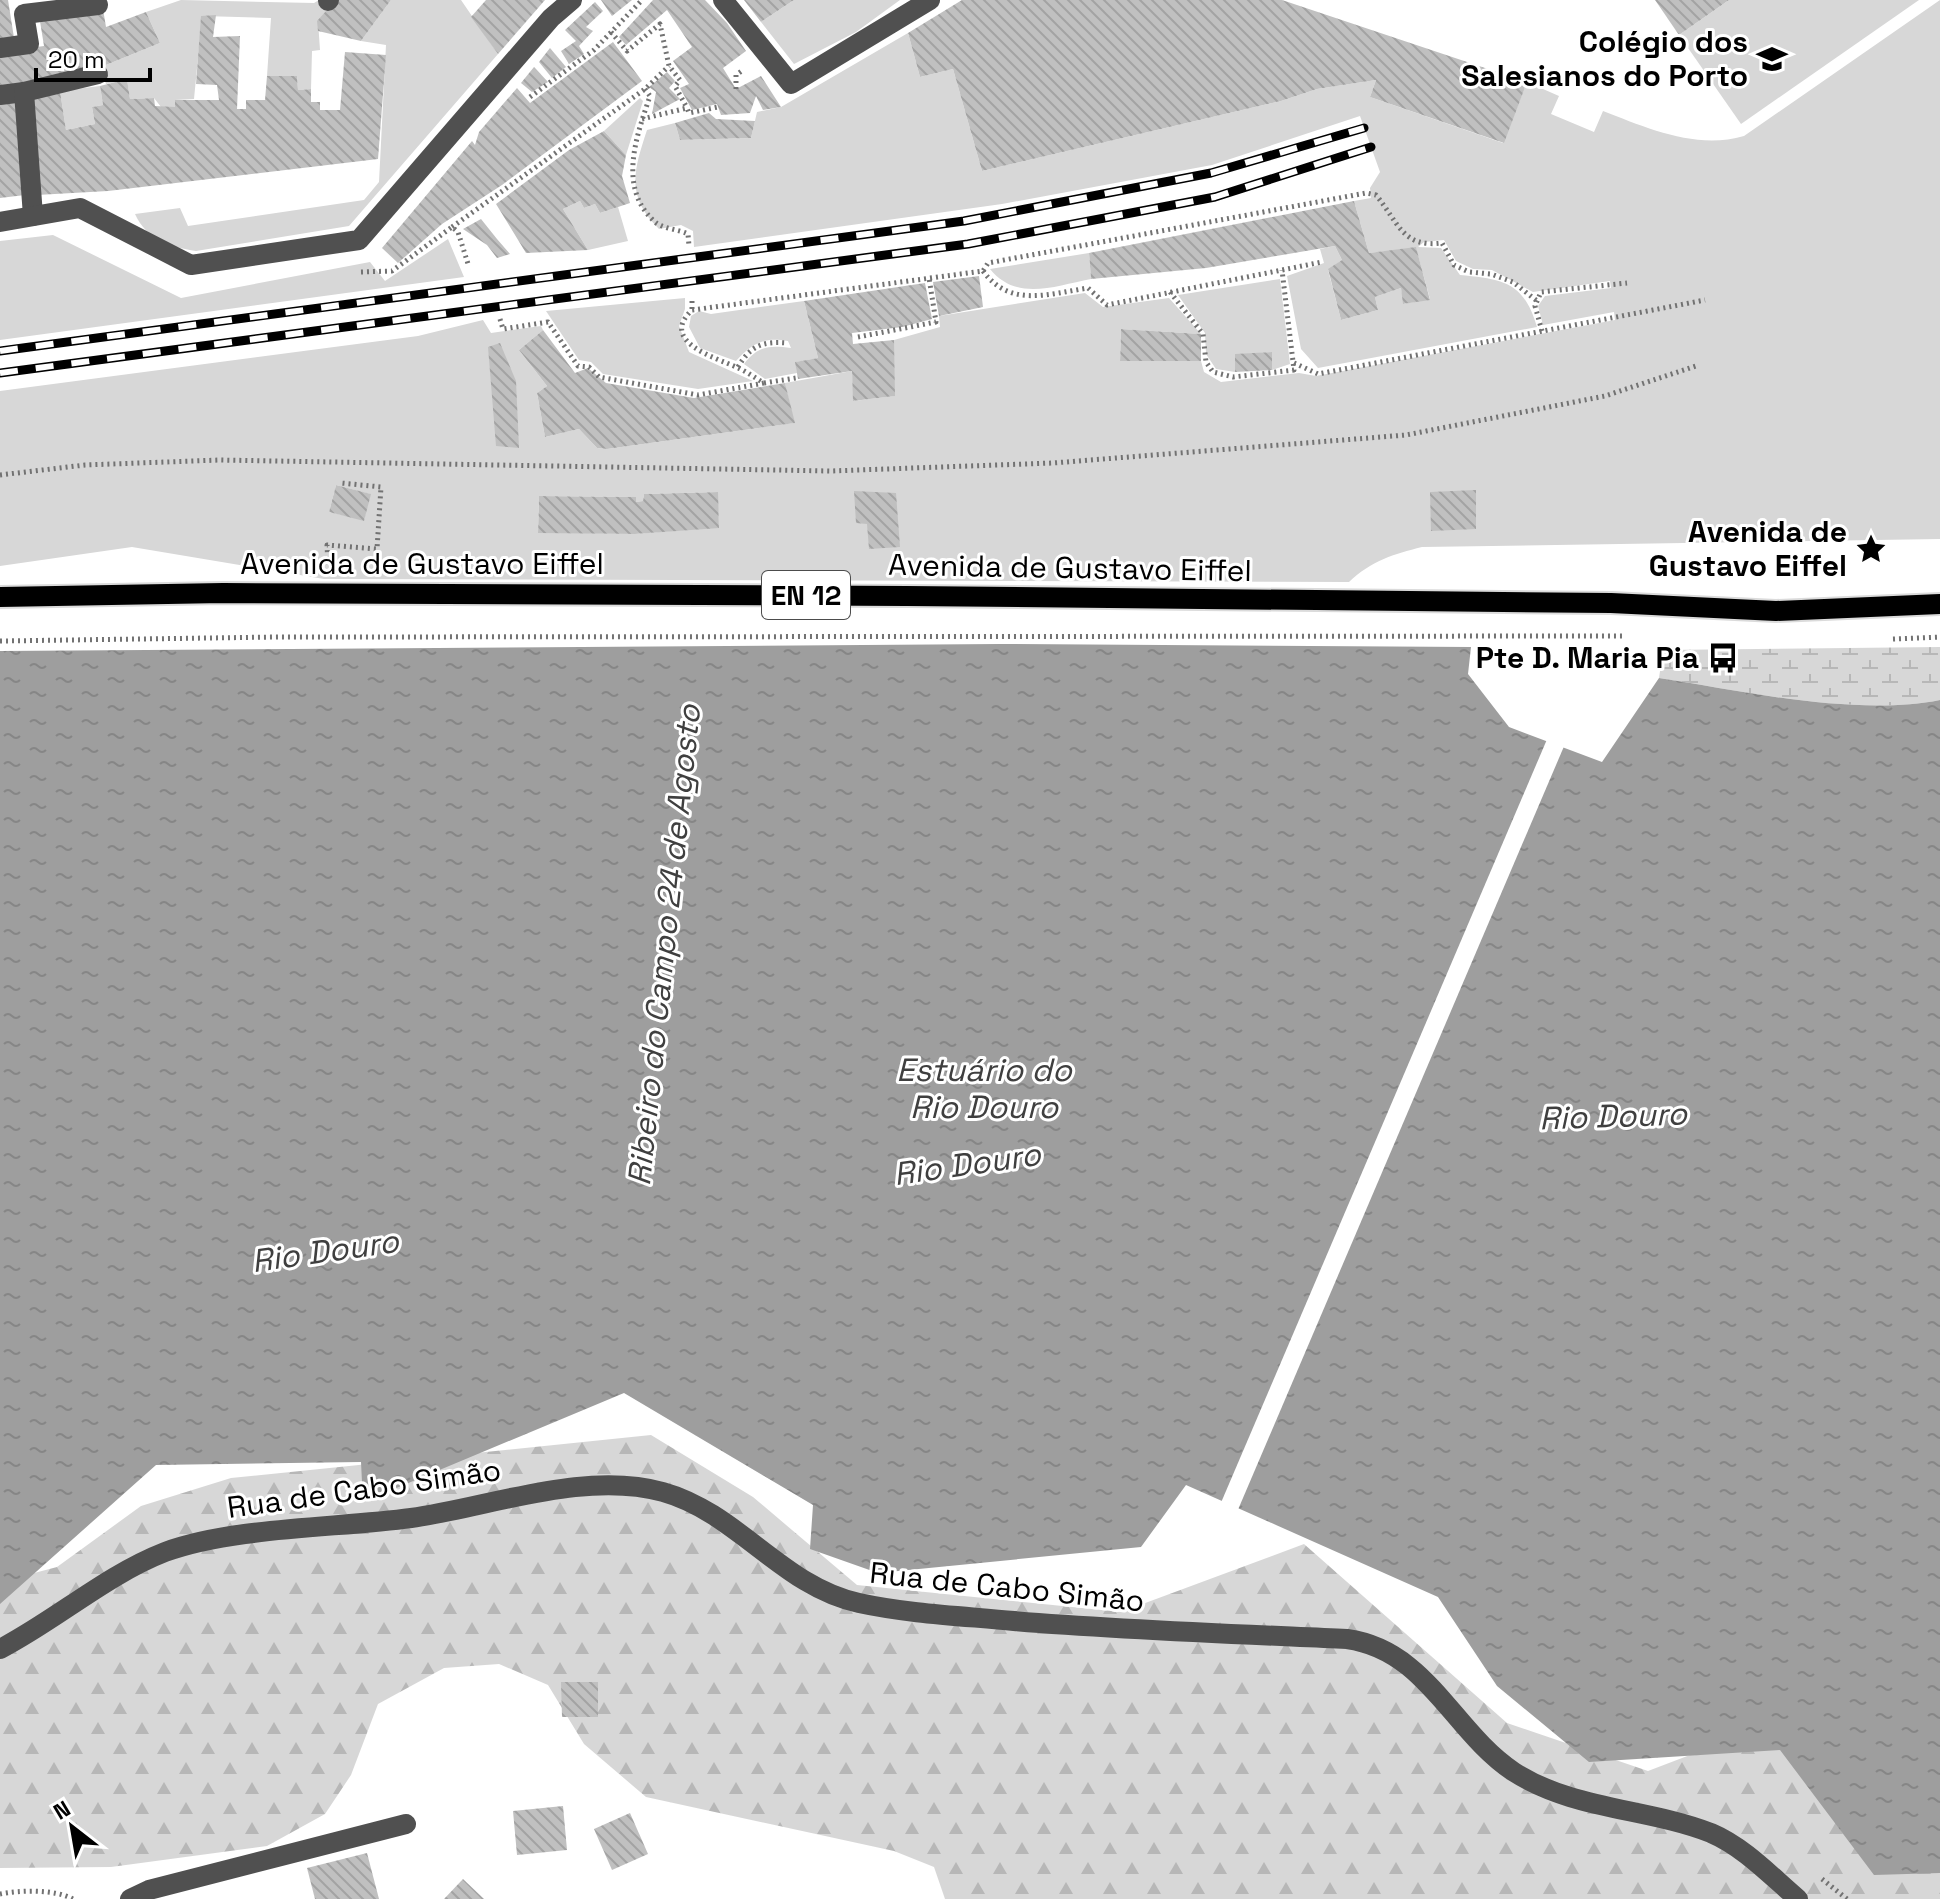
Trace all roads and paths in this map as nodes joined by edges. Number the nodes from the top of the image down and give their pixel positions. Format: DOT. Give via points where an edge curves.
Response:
graph roads {
  1 [pos="572,0"];
  2 [pos="642,0"];
  3 [pos="723,0"];
  4 [pos="930,0"];
  5 [pos="98,5"];
  6 [pos="611,32"];
  7 [pos="0,48"];
  8 [pos="669,66"];
  9 [pos="98,74"];
  10 [pos="645,89"];
  11 [pos="24,92"];
  12 [pos="0,95"];
  13 [pos="530,97"];
  14 [pos="718,107"];
  15 [pos="687,108"];
  16 [pos="642,119"];
  17 [pos="33,216"];
  18 [pos="0,222"];
  19 [pos="452,227"];
  20 [pos="689,246"];
  21 [pos="1322,262"];
  22 [pos="469,267"];
  23 [pos="1282,270"];
  24 [pos="983,271"];
  25 [pos="379,273"];
  26 [pos="929,278"];
  27 [pos="1627,283"];
  28 [pos="1170,292"];
  29 [pos="1705,300"];
  30 [pos="692,301"];
  31 [pos="1537,301"];
  32 [pos="692,310"];
  33 [pos="500,319"];
  34 [pos="1542,331"];
  35 [pos="858,337"];
  36 [pos="788,343"];
  37 [pos="1294,363"];
  38 [pos="1699,365"];
  39 [pos="738,367"];
  40 [pos="796,378"];
  41 [pos="764,383"];
  42 [pos="0,475"];
  43 [pos="341,483"];
  44 [pos="328,578"];
  45 [pos="0,597"];
  46 [pos="1940,604"];
  47 [pos="1630,636"];
  48 [pos="1940,637"];
  49 [pos="1884,639"];
  50 [pos="0,641"];
  51 [pos="0,1649"];
  52 [pos="406,1824"];
  53 [pos="0,1894"];
  54 [pos="73,1899"];
  55 [pos="130,1899"];
  56 [pos="1798,1899"];
  1 -- 17 [label="street" via="359,240 191,265 80,208"];
  2 -- 6 [label="path"];
  3 -- 4 [label="street" via="791,84"];
  5 -- 7 [label="street" via="24,14 29,44"];
  6 -- 8 [label="path" via="627,51 660,24"];
  6 -- 13 [label="path"];
  8 -- 10 [label="path"];
  8 -- 15 [label="path" via="680,80 675,86"];
  9 -- 11 [label="street"];
  10 -- 16 [label="path" via="650,96"];
  10 -- 19 [label="path"];
  11 -- 12 [label="street"];
  11 -- 17 [label="street"];
  14 -- 15 [label="path" via="689,113"];
  15 -- 16 [label="path"];
  16 -- 20 [label="path" via="631,160 640,197 655,223 688,234"];
  17 -- 18 [label="street"];
  19 -- 22 [label="path"];
  19 -- 25 [label="path" via="401,265"];
  21 -- 23 [label="path"];
  23 -- 28 [label="path"];
  23 -- 37 [label="path"];
  24 -- 26 [label="path"];
  24 -- 28 [label="path" via="1002,291 1023,297 1088,288 1107,305"];
  24 -- 31 [label="path" via="988,263 1366,193 1376,195 1411,241 1424,246 1442,243 1454,265 1513,282"];
  26 -- 32 [label="path"];
  26 -- 35 [label="path" via="936,322"];
  27 -- 31 [label="path" via="1564,287 1541,292"];
  28 -- 37 [label="path" via="1203,334 1206,362 1213,372 1233,377 1275,373 1294,370"];
  29 -- 34 [label="path"];
  30 -- 32 [label="path"];
  31 -- 34 [label="path"];
  32 -- 39 [label="path" via="683,328 688,342 698,353"];
  33 -- 41 [label="path" via="503,329 548,322 578,366 622,383 698,395"];
  34 -- 37 [label="path" via="1318,374"];
  36 -- 39 [label="path" via="752,348"];
  38 -- 42 [label="path" via="1605,396 1421,433 1039,464 830,471 220,460 85,465"];
  39 -- 41 [label="path"];
  40 -- 41 [label="path"];
  43 -- 44 [label="path" via="381,487 377,549 327,545"];
  45 -- 46 [label="main road, Avenida de Gustavo Eiffel / EN 12" via="238,593 1611,603 1776,611"];
  47 -- 50 [label="path"];
  48 -- 49 [label="path"];
  51 -- 56 [label="street, Rua de Cabo Simão" via="145,1561 185,1546 410,1518 580,1487 627,1485 678,1496 712,1512 810,1585 856,1603 1132,1631 1372,1644 1407,1663 1516,1773 1560,1793 1711,1833 1743,1852"];
  52 -- 55 [label="street"];
  53 -- 54 [label="path" via="16,1891"];
}
